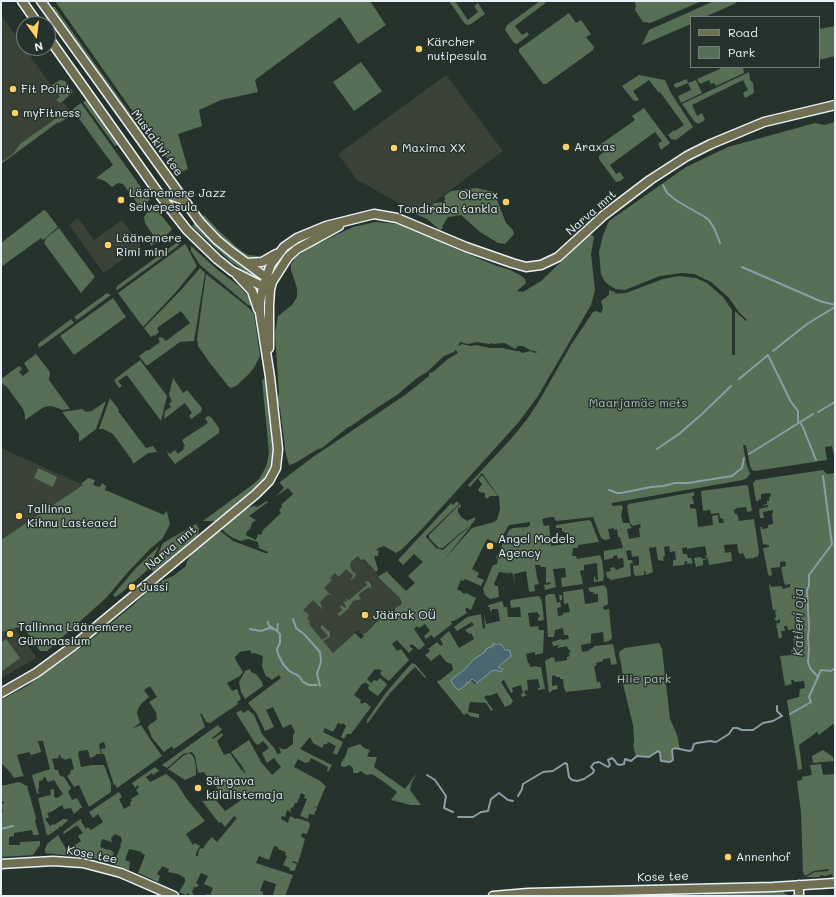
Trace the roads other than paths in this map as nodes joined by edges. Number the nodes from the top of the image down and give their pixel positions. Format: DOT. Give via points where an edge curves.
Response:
graph roads {
  1 [pos="22,1"];
  2 [pos="41,1"];
  3 [pos="32,16"];
  4 [pos="56,48"];
  5 [pos="835,105"];
  6 [pos="162,198"];
  7 [pos="185,201"];
  8 [pos="356,217"];
  9 [pos="284,246"];
  10 [pos="247,263"];
  11 [pos="232,270"];
  12 [pos="269,279"];
  13 [pos="266,289"];
  14 [pos="260,313"];
  15 [pos="270,377"];
  16 [pos="1,693"];
  17 [pos="1,864"];
  18 [pos="835,883"];
  19 [pos="799,885"];
  20 [pos="174,896"];
  21 [pos="492,896"];
  22 [pos="800,896"];
  1 -- 3 [label="main road"];
  2 -- 7 [label="main road, Mustakivi tee"];
  4 -- 6 [label="main road"];
  5 -- 8 [label="main road, Narva mnt" via="764,122 687,156 604,215 558,257 538,266 523,266 502,260 397,218 374,214"];
  6 -- 7 [label="main road" via="170,195"];
  6 -- 11 [label="main road" via="187,230"];
  7 -- 10 [label="main road, Mustakivi tee" via="204,227"];
  8 -- 9 [label="main road, Narva mnt" via="310,232"];
  8 -- 12 [label="main road, Narva mnt" via="297,249"];
  9 -- 10 [label="main road" via="271,258 262,262"];
  9 -- 12 [label="main road, Narva mnt" via="271,264"];
  10 -- 12 [label="main road, Mustakivi tee"];
  11 -- 13 [label="main road"];
  11 -- 14 [label="main road" via="252,292"];
  12 -- 13 [label="main road, Narva mnt"];
  13 -- 14 [label="main road, Narva mnt"];
  13 -- 15 [label="main road, Narva mnt"];
  14 -- 15 [label="main road, Narva mnt"];
  15 -- 16 [label="main road, Narva mnt" via="278,456 276,468 269,481 73,646 36,673"];
  17 -- 20 [label="main road, Kose tee" via="53,861 83,863 121,874"];
  18 -- 19 [label="main road, Kose tee"];
  19 -- 21 [label="main road, Kose tee"];
  19 -- 22 [label="main road"];
}
